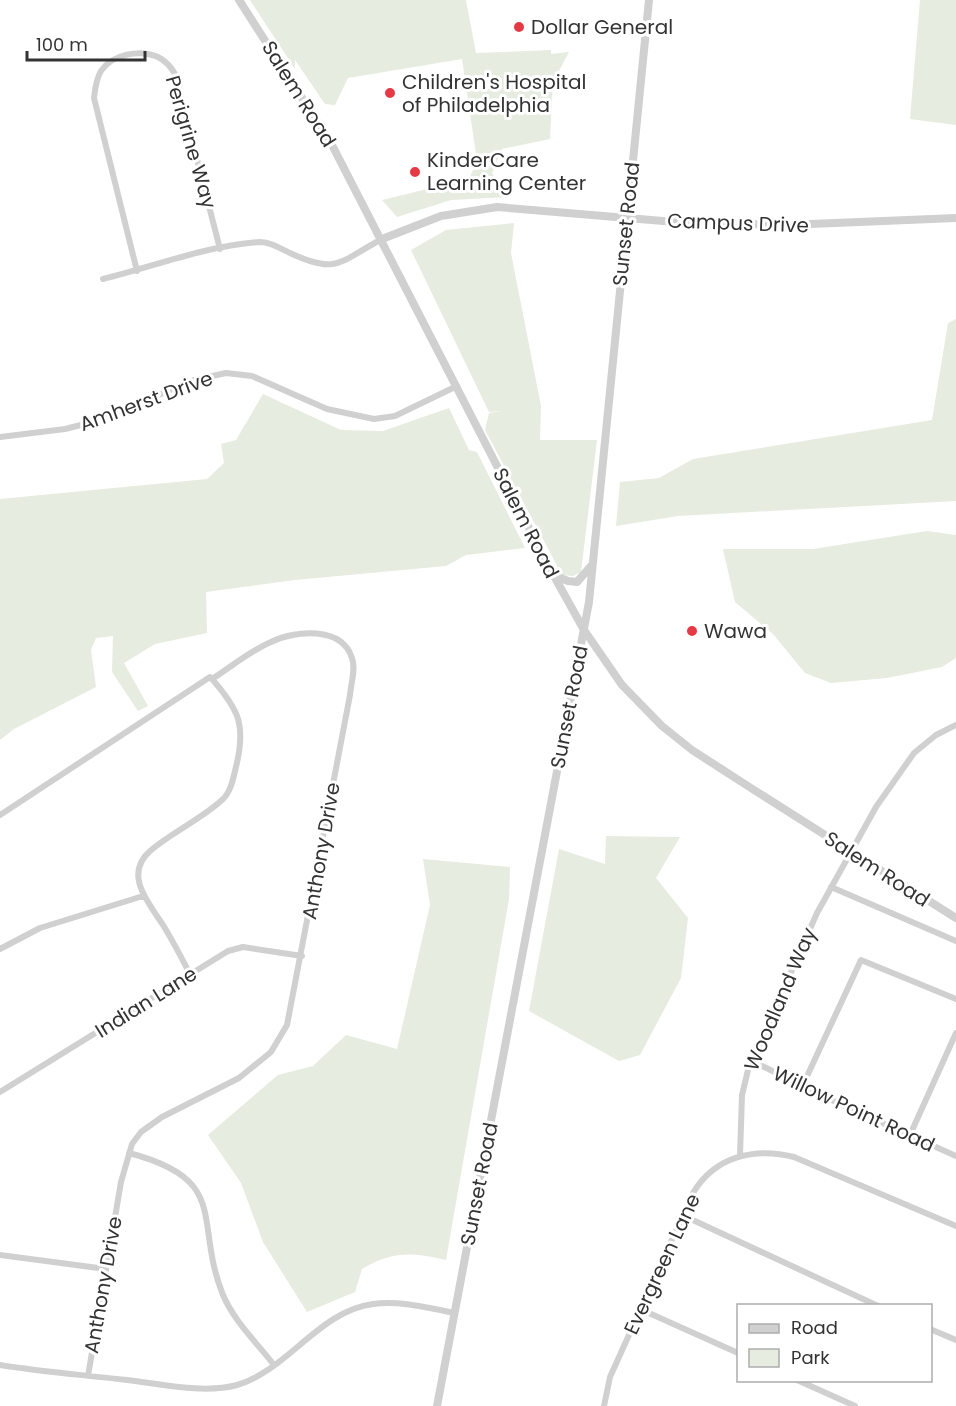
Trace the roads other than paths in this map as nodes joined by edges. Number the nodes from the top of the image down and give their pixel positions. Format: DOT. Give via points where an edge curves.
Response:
graph roads {
  1 [pos="239,0"];
  2 [pos="649,0"];
  3 [pos="627,218"];
  4 [pos="956,218"];
  5 [pos="382,239"];
  6 [pos="220,249"];
  7 [pos="137,271"];
  8 [pos="103,279"];
  9 [pos="457,386"];
  10 [pos="0,437"];
  11 [pos="594,561"];
  12 [pos="552,574"];
  13 [pos="584,630"];
  14 [pos="212,680"];
  15 [pos="956,725"];
  16 [pos="0,815"];
  17 [pos="853,853"];
  18 [pos="831,887"];
  19 [pos="143,896"];
  20 [pos="956,918"];
  21 [pos="956,941"];
  22 [pos="0,949"];
  23 [pos="302,956"];
  24 [pos="190,974"];
  25 [pos="956,999"];
  26 [pos="956,1033"];
  27 [pos="752,1061"];
  28 [pos="802,1087"];
  29 [pos="0,1092"];
  30 [pos="910,1135"];
  31 [pos="129,1153"];
  32 [pos="740,1155"];
  33 [pos="956,1156"];
  34 [pos="682,1215"];
  35 [pos="956,1226"];
  36 [pos="0,1255"];
  37 [pos="106,1269"];
  38 [pos="876,1304"];
  39 [pos="640,1309"];
  40 [pos="455,1313"];
  41 [pos="932,1330"];
  42 [pos="956,1340"];
  43 [pos="737,1353"];
  44 [pos="0,1365"];
  45 [pos="274,1365"];
  46 [pos="88,1376"];
  47 [pos="801,1382"];
  48 [pos="437,1406"];
  49 [pos="604,1406"];
  50 [pos="855,1406"];
  1 -- 5 [label="street, Salem Road" via="322,127"];
  2 -- 3 [label="street, Sunset Road"];
  3 -- 4 [label="street, Campus Drive" via="809,225"];
  3 -- 5 [label="street, Campus Drive" via="521,208 481,209 441,216"];
  3 -- 11 [label="street, Sunset Road"];
  5 -- 6 [label="street" via="331,266 314,264 267,242"];
  5 -- 9 [label="street, Salem Road"];
  6 -- 7 [label="street"];
  6 -- 7 [label="street, Perigrine Way" via="176,74 158,57 120,56 102,70 94,99"];
  7 -- 8 [label="street"];
  9 -- 10 [label="street, Amherst Drive" via="395,416 375,419 327,409 252,376 226,373 195,380 97,421"];
  9 -- 12 [label="street, Salem Road"];
  11 -- 12 [label="street" via="577,582"];
  11 -- 13 [label="street, Sunset Road"];
  12 -- 13 [label="street, Salem Road"];
  13 -- 17 [label="street, Salem Road" via="630,696 672,734"];
  13 -- 40 [label="street, Sunset Road"];
  14 -- 16 [label="street, Anthony Drive" via="210,677"];
  14 -- 19 [label="street" via="234,708 242,726 230,790 221,801 144,856 139,872"];
  14 -- 23 [label="street, Anthony Drive" via="284,637 327,635 342,642 352,656 350,695"];
  15 -- 17 [label="street, Woodland Way" via="928,741 907,760 876,807"];
  17 -- 18 [label="street, Woodland Way"];
  17 -- 20 [label="street, Salem Road"];
  18 -- 21 [label="street"];
  18 -- 27 [label="street, Woodland Way"];
  19 -- 22 [label="street" via="40,928"];
  19 -- 24 [label="street"];
  23 -- 24 [label="street, Indian Lane" via="235,948"];
  23 -- 31 [label="street, Anthony Drive" via="289,1019 271,1052 239,1078 147,1127"];
  24 -- 29 [label="street, Indian Lane"];
  25 -- 28 [label="street" via="861,960"];
  26 -- 30 [label="street"];
  27 -- 28 [label="street, Willow Point Road"];
  27 -- 32 [label="street, Woodland Way" via="742,1095"];
  28 -- 30 [label="street, Willow Point Road"];
  30 -- 33 [label="street, Willow Point Road"];
  31 -- 37 [label="street, Anthony Drive"];
  31 -- 45 [label="street" via="178,1172 197,1189 222,1293"];
  32 -- 34 [label="street, Evergreen Lane" via="707,1175"];
  32 -- 35 [label="street, Evergreen Lane" via="794,1157"];
  34 -- 38 [label="street"];
  34 -- 39 [label="street, Evergreen Lane"];
  36 -- 37 [label="street"];
  37 -- 46 [label="street, Anthony Drive"];
  39 -- 43 [label="street"];
  39 -- 49 [label="street, Evergreen Lane" via="610,1377"];
  40 -- 45 [label="street" via="399,1304 358,1307 330,1322"];
  40 -- 48 [label="street, Sunset Road"];
  41 -- 42 [label="street"];
  44 -- 46 [label="street"];
  45 -- 46 [label="street" via="247,1381 214,1388"];
  47 -- 50 [label="street"];
}
